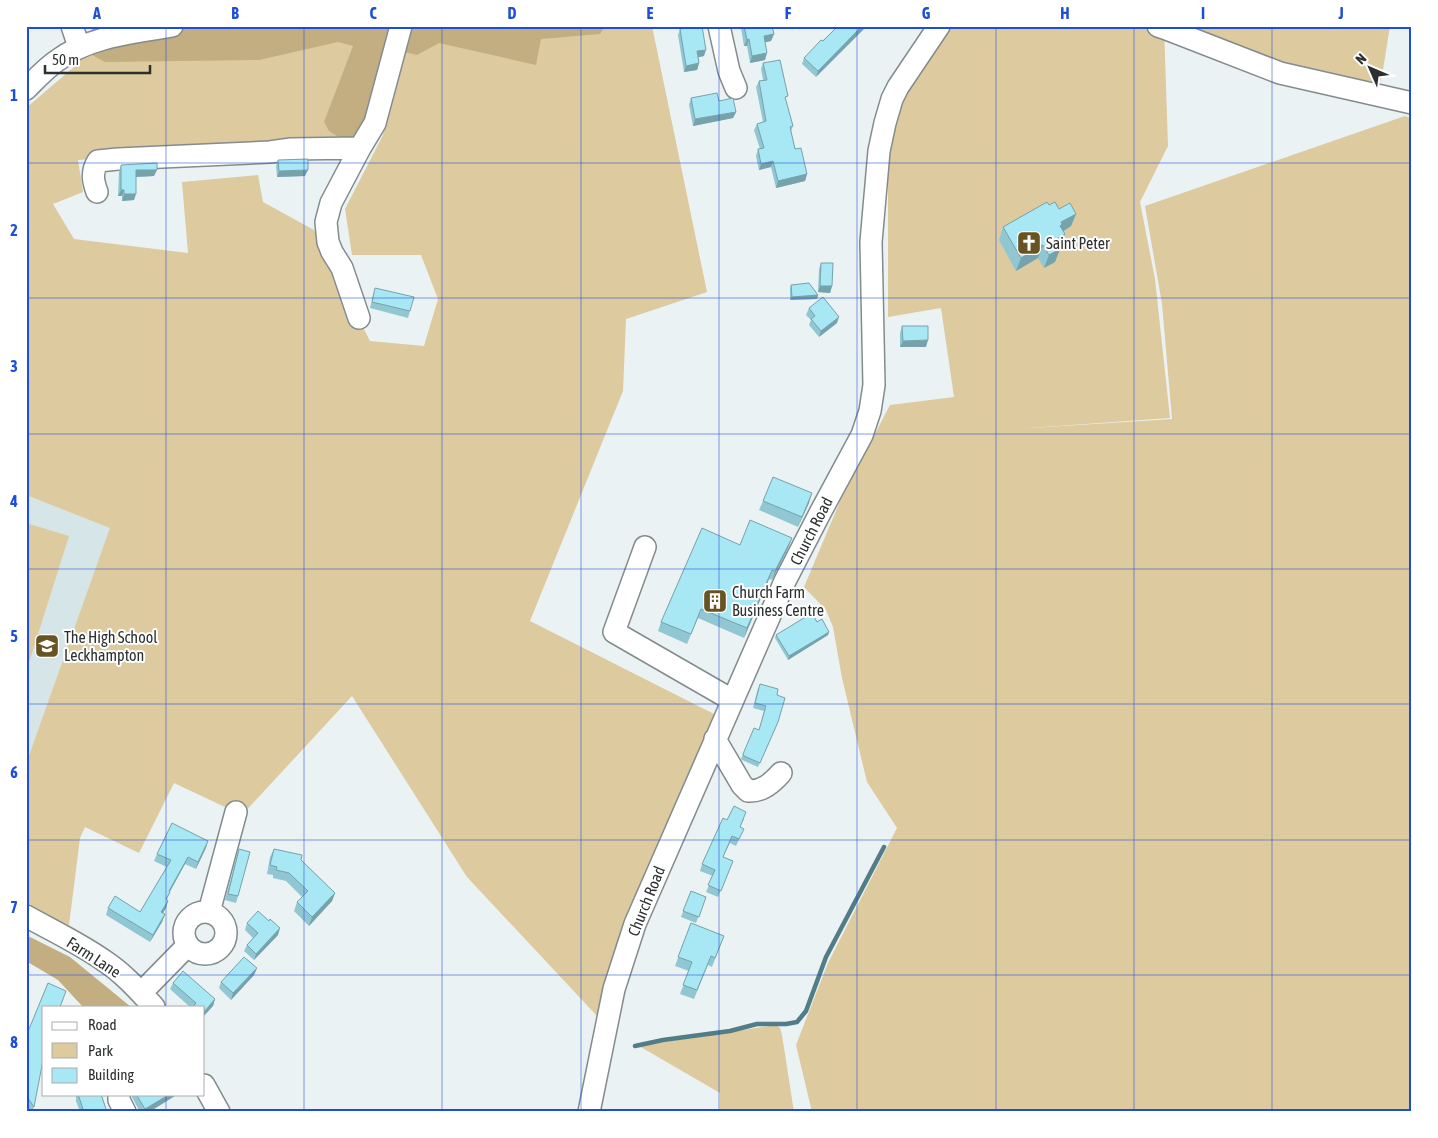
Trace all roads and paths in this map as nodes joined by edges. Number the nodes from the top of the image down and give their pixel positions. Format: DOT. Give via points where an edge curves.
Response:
graph roads {
  1 [pos="72,26"];
  2 [pos="172,26"];
  3 [pos="401,26"];
  4 [pos="719,26"];
  5 [pos="939,26"];
  6 [pos="1158,26"];
  7 [pos="79,47"];
  8 [pos="736,88"];
  9 [pos="26,89"];
  10 [pos="1412,103"];
  11 [pos="360,148"];
  12 [pos="97,192"];
  13 [pos="359,318"];
  14 [pos="645,547"];
  15 [pos="732,700"];
  16 [pos="716,739"];
  17 [pos="781,773"];
  18 [pos="236,812"];
  19 [pos="209,912"];
  20 [pos="26,916"];
  21 [pos="187,946"];
  22 [pos="148,1000"];
  23 [pos="205,1087"];
  24 [pos="119,1096"];
  25 [pos="124,1112"];
  26 [pos="219,1112"];
  27 [pos="589,1112"];
  1 -- 7 [label="street"];
  2 -- 7 [label="street" via="103,39"];
  3 -- 11 [label="street" via="375,123"];
  4 -- 8 [label="street"];
  5 -- 15 [label="street, Church Road" via="892,99 881,143 871,242 874,384 870,411 862,435 786,581"];
  6 -- 10 [label="street" via="1280,73"];
  7 -- 9 [label="street" via="58,60"];
  11 -- 12 [label="street" via="291,149 98,162 94,167 93,180"];
  11 -- 13 [label="street" via="326,222 328,242 342,268"];
  14 -- 15 [label="street" via="614,632"];
  15 -- 16 [label="street, Church Road"];
  16 -- 17 [label="street" via="748,791 759,791"];
  16 -- 27 [label="street, Church Road" via="635,924 614,989"];
  18 -- 19 [label="street"];
  19 -- 21 [label="street" via="197,913 188,920 183,930"];
  19 -- 21 [label="street" via="219,917 225,926 224,943 209,955 196,953"];
  20 -- 22 [label="street, Farm Lane" via="108,963"];
  21 -- 22 [label="street"];
  23 -- 26 [label="street"];
  24 -- 25 [label="street"];
}
